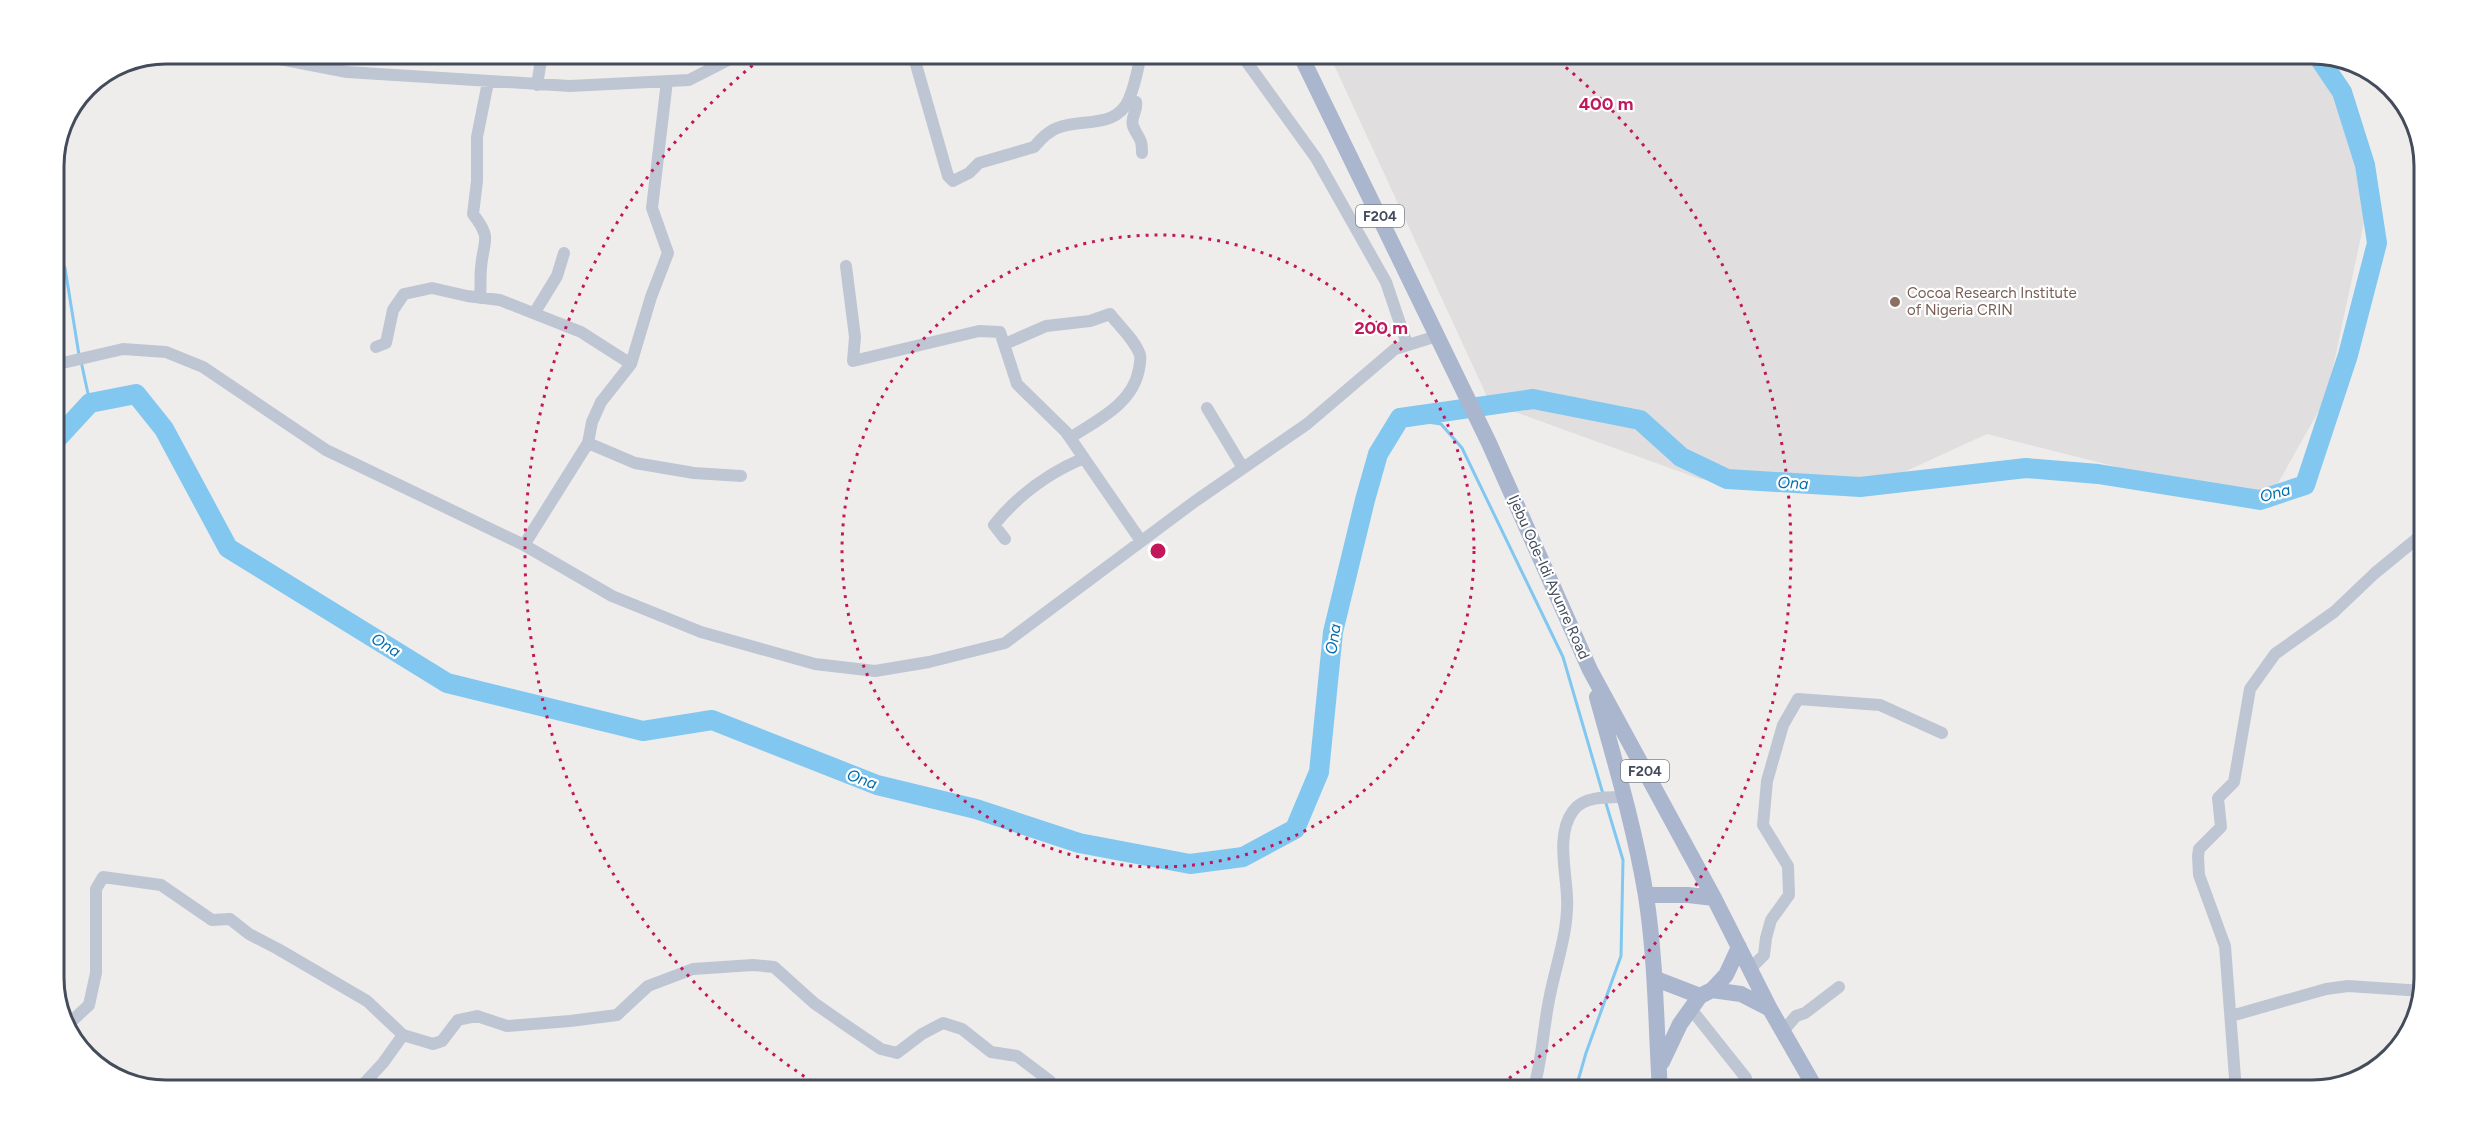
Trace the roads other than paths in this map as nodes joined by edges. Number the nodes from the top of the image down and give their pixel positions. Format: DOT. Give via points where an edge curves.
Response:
graph roads {
  1 [pos="305,64"];
  2 [pos="540,64"];
  3 [pos="720,64"];
  4 [pos="916,64"];
  5 [pos="1138,64"];
  6 [pos="1248,64"];
  7 [pos="1305,64"];
  8 [pos="667,81"];
  9 [pos="488,82"];
  10 [pos="537,85"];
  11 [pos="1128,100"];
  12 [pos="1142,153"];
  13 [pos="564,253"];
  14 [pos="846,266"];
  15 [pos="480,298"];
  16 [pos="535,312"];
  17 [pos="1437,336"];
  18 [pos="1005,344"];
  19 [pos="1407,344"];
  20 [pos="376,347"];
  21 [pos="65,362"];
  22 [pos="631,364"];
  23 [pos="1208,408"];
  24 [pos="1070,438"];
  25 [pos="588,443"];
  26 [pos="1084,458"];
  27 [pos="1243,468"];
  28 [pos="741,476"];
  29 [pos="1005,540"];
  30 [pos="1141,541"];
  31 [pos="2414,541"];
  32 [pos="524,545"];
  33 [pos="1590,670"];
  34 [pos="1942,733"];
  35 [pos="1617,797"];
  36 [pos="1646,895"];
  37 [pos="1714,898"];
  38 [pos="1739,947"];
  39 [pos="1750,969"];
  40 [pos="1656,979"];
  41 [pos="1839,987"];
  42 [pos="2413,990"];
  43 [pos="1701,998"];
  44 [pos="1770,1009"];
  45 [pos="2231,1016"];
  46 [pos="73,1020"];
  47 [pos="1783,1031"];
  48 [pos="403,1035"];
  49 [pos="1659,1071"];
  50 [pos="1746,1078"];
  51 [pos="367,1080"];
  52 [pos="1049,1080"];
  53 [pos="1535,1080"];
  54 [pos="1659,1080"];
  55 [pos="1811,1080"];
  56 [pos="2235,1080"];
  1 -- 9 [label="street" via="347,72"];
  2 -- 10 [label="street"];
  3 -- 8 [label="street" via="689,80"];
  4 -- 11 [label="street" via="948,176 953,181 980,163 1034,147 1057,128 1107,121"];
  5 -- 11 [label="street"];
  6 -- 19 [label="street" via="1316,158 1386,282"];
  7 -- 17 [label="main road, Ijebu Ode-Idi Ayunre Road / F204"];
  8 -- 10 [label="street"];
  8 -- 22 [label="street" via="652,207 668,253"];
  9 -- 10 [label="street"];
  9 -- 15 [label="street" via="477,137 472,214 484,228 487,243 481,266"];
  11 -- 12 [label="street" via="1136,102 1133,126 1142,140"];
  13 -- 16 [label="street" via="557,276"];
  14 -- 18 [label="street" via="855,338 853,361 979,331 1000,332"];
  15 -- 16 [label="street"];
  15 -- 20 [label="street" via="432,288 404,294 393,310 386,344"];
  16 -- 22 [label="street" via="581,332"];
  17 -- 19 [label="street"];
  17 -- 33 [label="main road, Ijebu Ode-Idi Ayunre Road / F204" via="1490,443"];
  18 -- 24 [label="street" via="1017,384"];
  18 -- 24 [label="street" via="1047,326 1090,321 1110,314 1134,343 1141,357 1137,382 1110,412"];
  19 -- 27 [label="street" via="1395,349 1307,424"];
  21 -- 32 [label="street" via="123,349 166,352 203,367 326,450"];
  22 -- 25 [label="street" via="601,402"];
  23 -- 27 [label="street"];
  24 -- 26 [label="street"];
  25 -- 28 [label="street" via="635,463"];
  25 -- 32 [label="street"];
  26 -- 29 [label="street" via="1030,487 1006,510 994,525"];
  26 -- 30 [label="street"];
  27 -- 30 [label="street"];
  30 -- 32 [label="street" via="1005,643 875,671 815,664 701,632 612,596"];
  31 -- 45 [label="street" via="2334,612 2275,654 2250,689 2234,782 2218,798 2221,827 2199,849 2198,856 2199,875 2225,946"];
  33 -- 35 [label="main road"];
  33 -- 37 [label="main road, Ijebu Ode-Idi Ayunre Road / F204"];
  34 -- 39 [label="street" via="1880,705 1798,699 1783,725 1770,770 1763,825 1788,866 1789,895 1771,920 1764,955"];
  35 -- 36 [label="main road"];
  35 -- 53 [label="street" via="1578,805 1564,835 1568,913"];
  36 -- 37 [label="main road"];
  36 -- 40 [label="main road"];
  37 -- 38 [label="main road, Ijebu Ode-Idi Ayunre Road / F204"];
  38 -- 39 [label="main road, Ijebu Ode-Idi Ayunre Road / F204"];
  38 -- 43 [label="main road" via="1726,975"];
  39 -- 44 [label="main road, Ijebu Ode-Idi Ayunre Road / F204"];
  40 -- 43 [label="main road"];
  40 -- 49 [label="main road"];
  41 -- 47 [label="street" via="1796,1016"];
  42 -- 45 [label="street" via="2348,986 2326,989"];
  43 -- 44 [label="main road" via="1740,994"];
  43 -- 49 [label="main road" via="1669,1044"];
  43 -- 50 [label="street"];
  44 -- 47 [label="main road, Ijebu Ode-Idi Ayunre Road / F204"];
  45 -- 56 [label="street"];
  46 -- 48 [label="street" via="88,1005 96,973 96,889 103,877 161,885 212,920 230,919 249,934 367,1001"];
  47 -- 55 [label="main road, Ijebu Ode-Idi Ayunre Road / F204"];
  48 -- 51 [label="street"];
  48 -- 52 [label="street" via="433,1044 442,1041 458,1020 477,1016 507,1026 617,1015 648,986 693,969 753,965 774,967 814,1003 881,1049 897,1053 943,1023 962,1029 991,1052 1017,1056"];
  49 -- 54 [label="main road"];
}
